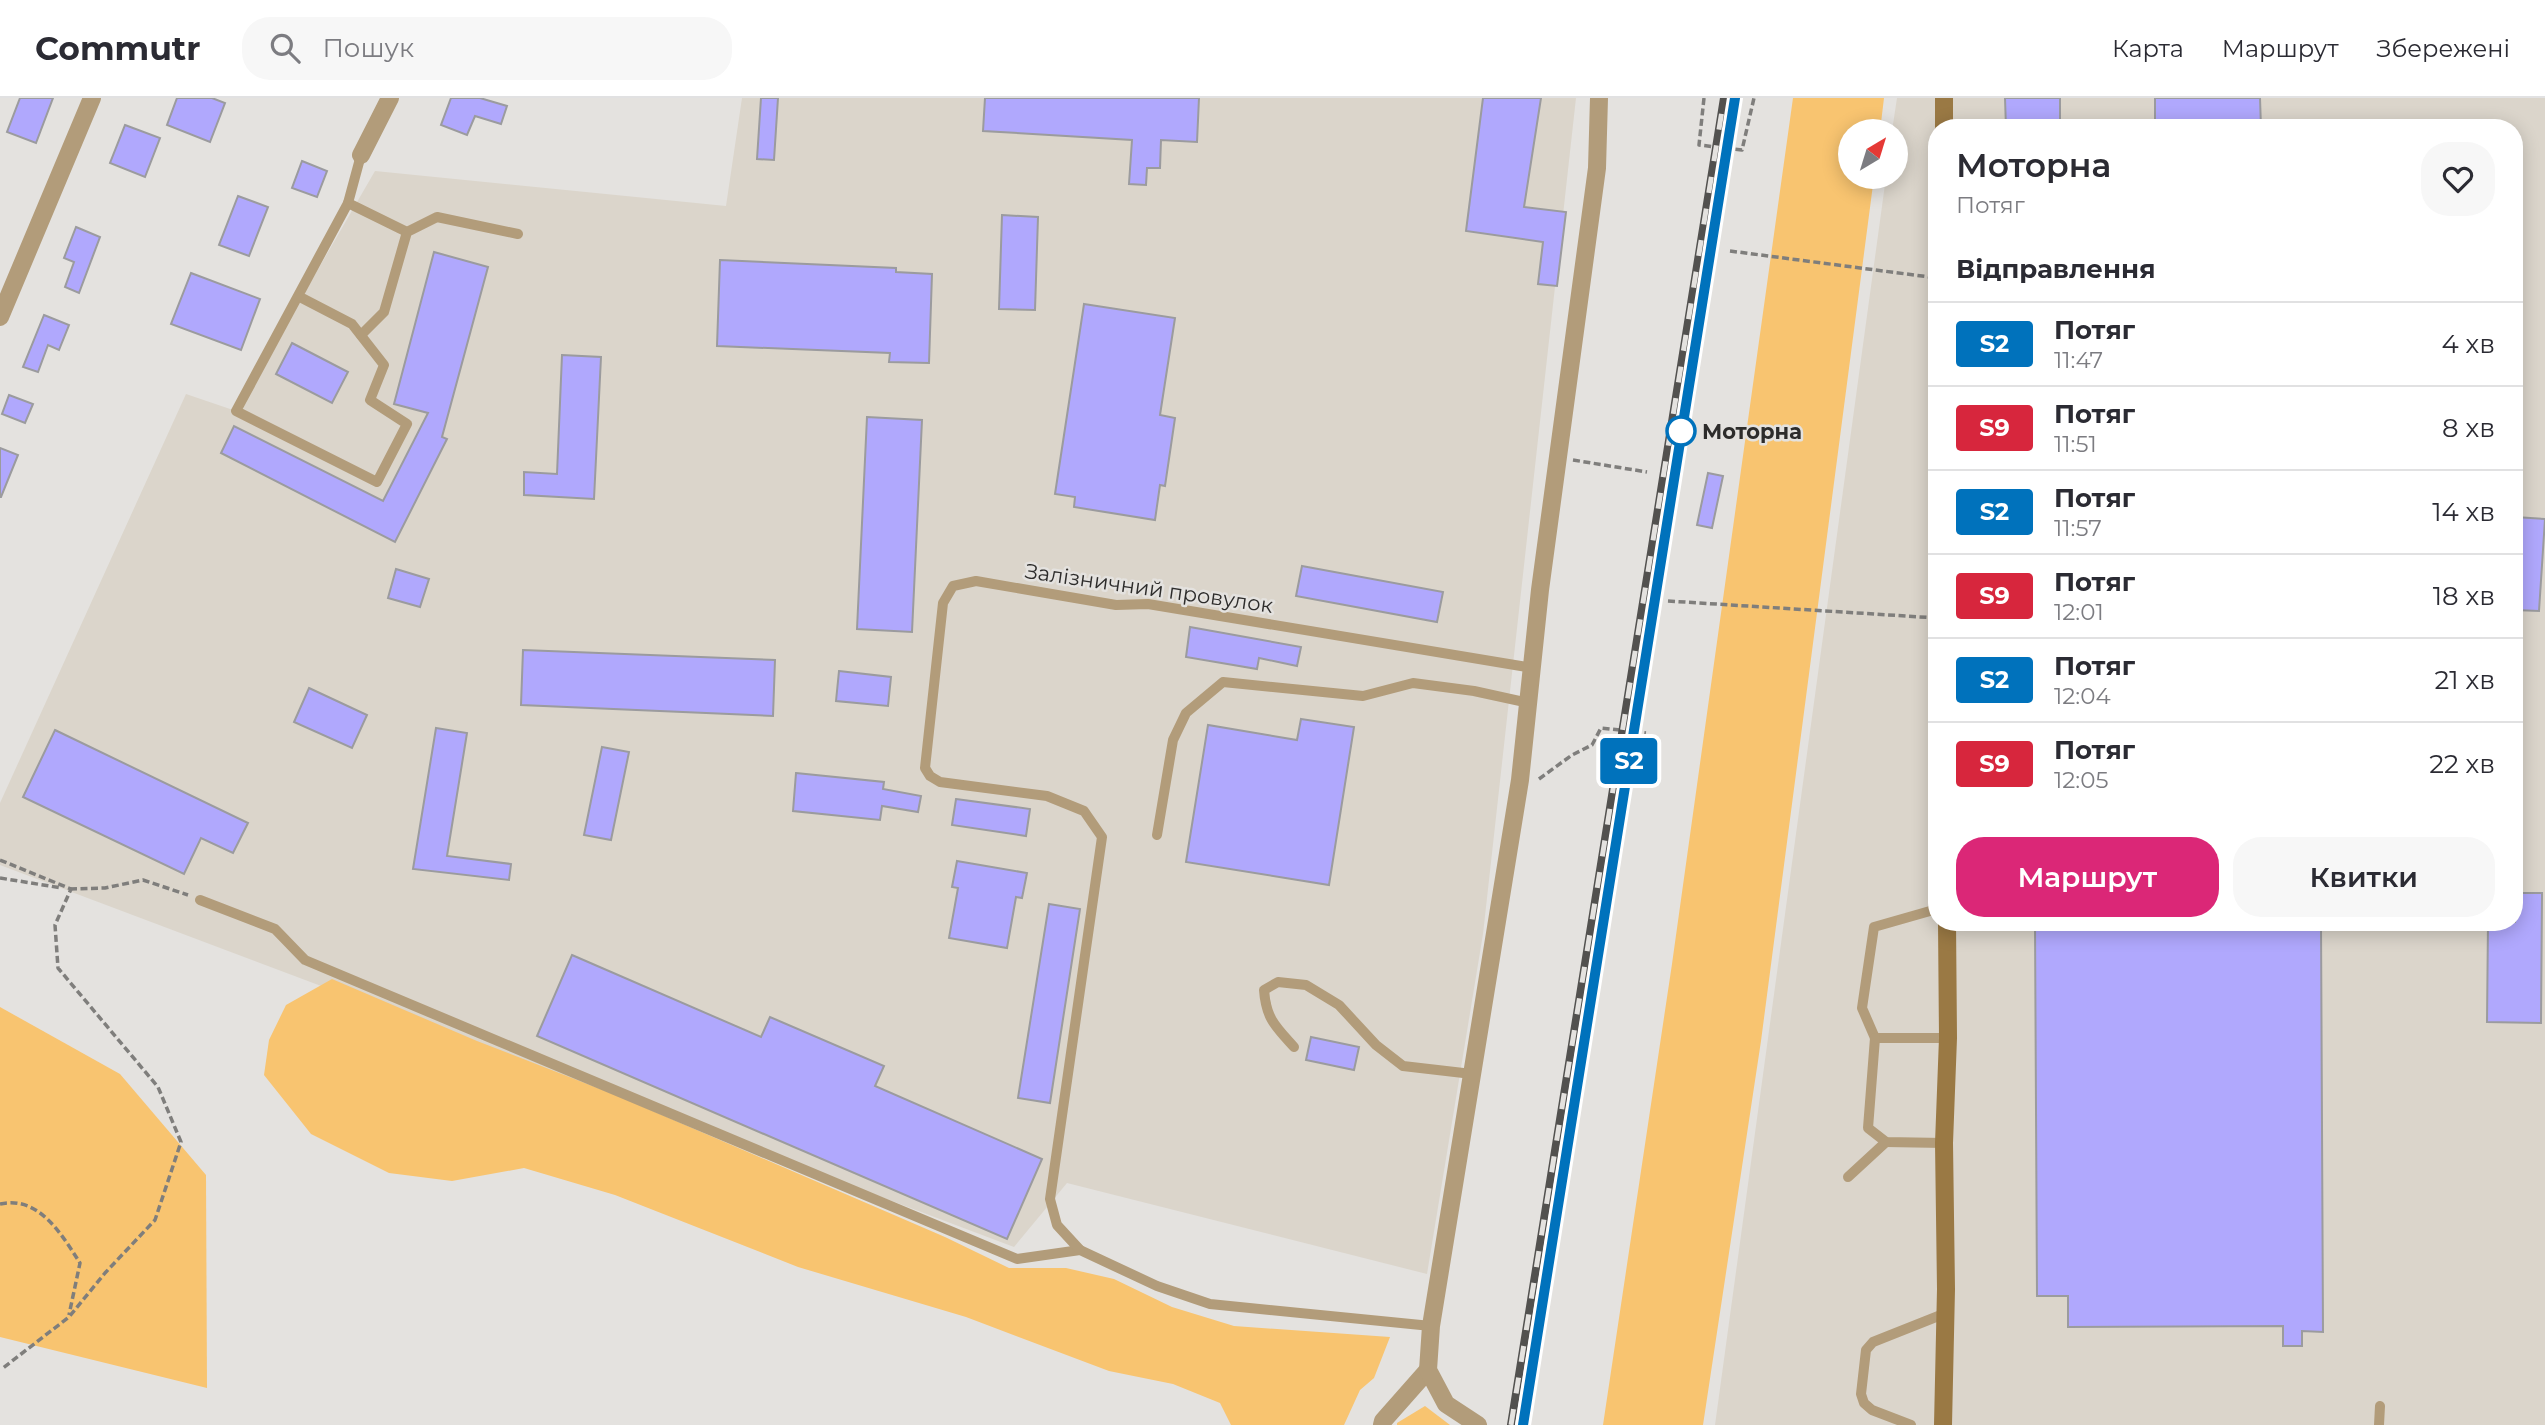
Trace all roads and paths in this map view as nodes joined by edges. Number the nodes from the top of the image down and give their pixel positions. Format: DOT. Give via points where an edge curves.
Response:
graph roads {
  1 [pos="92,98"];
  2 [pos="390,98"];
  3 [pos="1599,98"];
  4 [pos="1704,98"];
  5 [pos="1754,98"];
  6 [pos="1944,98"];
  7 [pos="1944,119"];
  8 [pos="361,155"];
  9 [pos="348,203"];
  10 [pos="407,232"];
  11 [pos="519,234"];
  12 [pos="1730,251"];
  13 [pos="1928,277"];
  14 [pos="298,296"];
  15 [pos="0,317"];
  16 [pos="361,335"];
  17 [pos="1558,457"];
  18 [pos="1647,472"];
  19 [pos="1668,601"];
  20 [pos="1928,617"];
  21 [pos="1533,668"];
  22 [pos="1529,703"];
  23 [pos="1646,733"];
  24 [pos="1520,780"];
  25 [pos="1157,835"];
  26 [pos="0,860"];
  27 [pos="0,878"];
  28 [pos="71,889"];
  29 [pos="200,900"];
  30 [pos="1928,912"];
  31 [pos="1947,931"];
  32 [pos="1875,1038"];
  33 [pos="1948,1038"];
  34 [pos="1294,1047"];
  35 [pos="1472,1074"];
  36 [pos="1886,1142"];
  37 [pos="1944,1143"];
  38 [pos="1849,1177"];
  39 [pos="0,1204"];
  40 [pos="1080,1250"];
  41 [pos="1946,1313"];
  42 [pos="69,1317"];
  43 [pos="1432,1326"];
  44 [pos="3,1368"];
  45 [pos="1428,1370"];
  46 [pos="2379,1406"];
  47 [pos="1382,1425"];
  48 [pos="1478,1425"];
  49 [pos="1911,1425"];
  50 [pos="1943,1425"];
  51 [pos="2379,1425"];
  1 -- 15 [label="street"];
  2 -- 8 [label="street"];
  3 -- 17 [label="street" via="1597,168"];
  4 -- 5 [label="path" via="1699,145 1742,150"];
  6 -- 7 [label="main road"];
  8 -- 9 [label="lane"];
  9 -- 10 [label="lane"];
  9 -- 14 [label="lane"];
  10 -- 11 [label="lane" via="437,217"];
  10 -- 16 [label="lane" via="384,312"];
  12 -- 13 [label="path"];
  14 -- 16 [label="lane" via="352,324"];
  14 -- 16 [label="lane" via="236,411 377,482 407,424 370,401 384,365"];
  17 -- 18 [label="path"];
  17 -- 21 [label="street"];
  19 -- 20 [label="path"];
  21 -- 22 [label="street"];
  21 -- 40 [label="lane, Залізничний провулок" via="1148,604 1116,605 976,581 953,586 943,603 925,768 940,782 1047,796 1084,811 1102,837 1050,1199 1057,1225"];
  22 -- 24 [label="street"];
  22 -- 25 [label="lane" via="1413,683 1363,696 1223,682 1186,713 1173,740"];
  23 -- 24 [label="path" via="1601,728 1592,745 1540,779"];
  24 -- 35 [label="street"];
  26 -- 28 [label="path"];
  27 -- 28 [label="path"];
  28 -- 29 [label="path" via="143,880"];
  28 -- 42 [label="path" via="55,925 58,968 158,1087 181,1142 155,1220"];
  29 -- 40 [label="lane" via="275,929 305,960 1017,1259"];
  30 -- 32 [label="lane" via="1874,927 1862,1008"];
  31 -- 33 [label="main road"];
  32 -- 33 [label="lane"];
  32 -- 36 [label="lane" via="1868,1128"];
  33 -- 37 [label="main road"];
  34 -- 35 [label="lane" via="1265,1009 1264,990 1278,982 1306,985 1339,1005 1403,1066"];
  35 -- 43 [label="street"];
  36 -- 37 [label="lane"];
  36 -- 38 [label="lane"];
  37 -- 41 [label="main road"];
  39 -- 42 [label="path" via="34,1208 61,1233 80,1263"];
  40 -- 43 [label="lane" via="1157,1286 1210,1304"];
  41 -- 49 [label="lane" via="1873,1342 1867,1350 1861,1394 1864,1403"];
  41 -- 50 [label="main road"];
  42 -- 44 [label="path"];
  43 -- 45 [label="street"];
  45 -- 47 [label="street"];
  45 -- 48 [label="street" via="1446,1404"];
  46 -- 51 [label="lane"];
}
